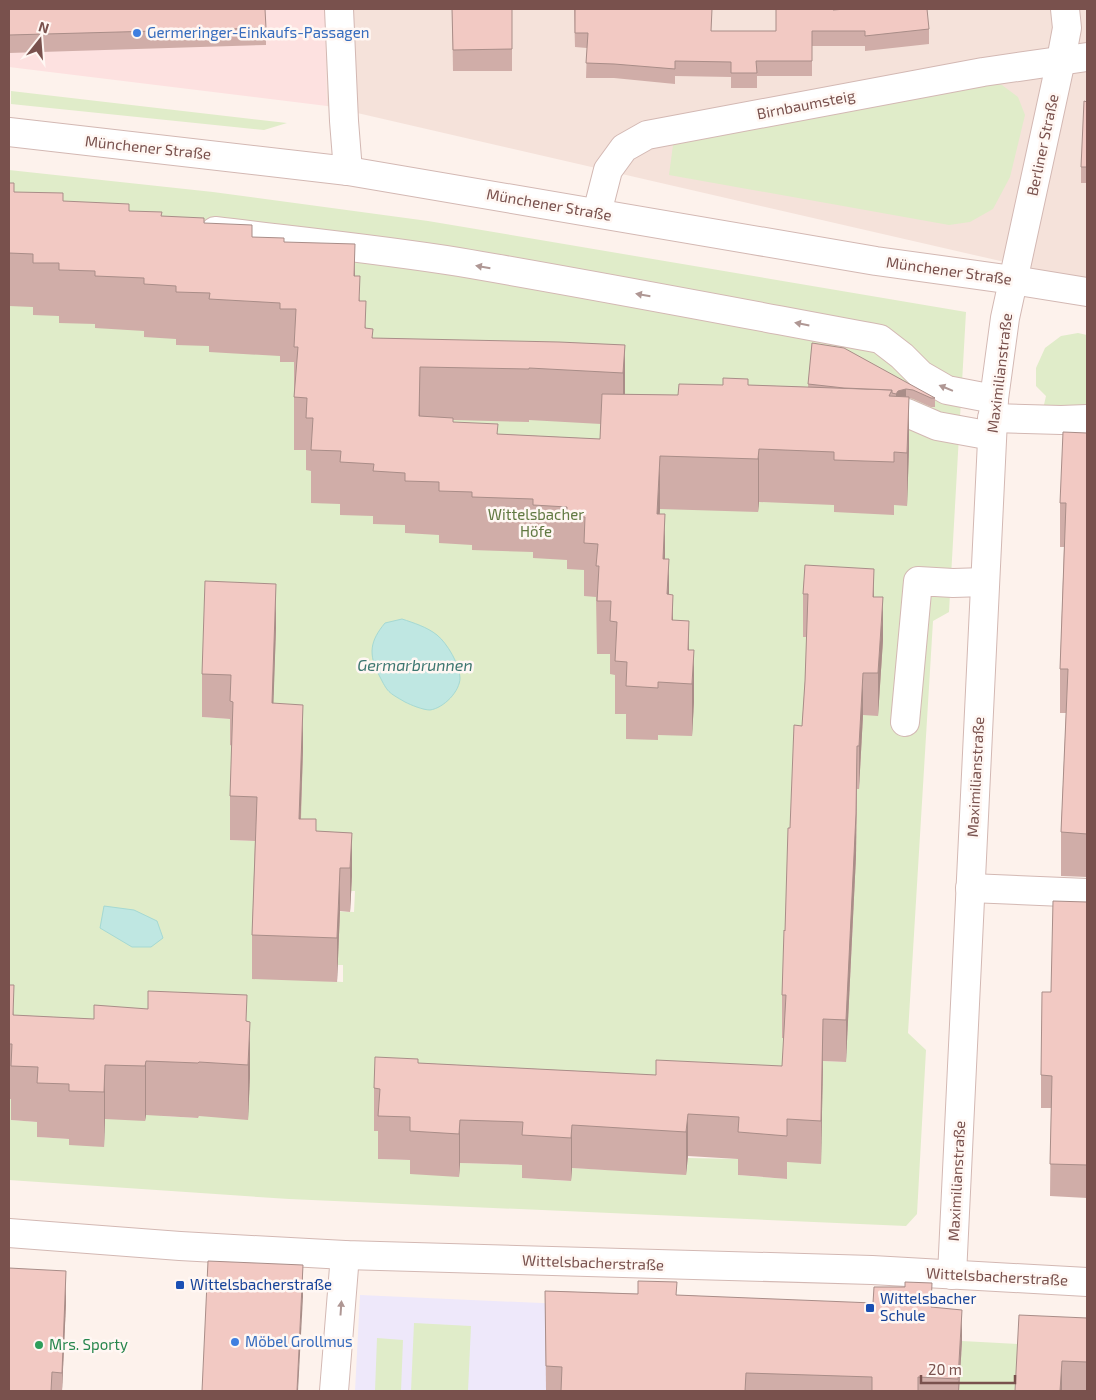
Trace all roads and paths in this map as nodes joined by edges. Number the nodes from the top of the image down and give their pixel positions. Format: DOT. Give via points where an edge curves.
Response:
graph roads {
  1 [pos="339,9"];
  2 [pos="1065,9"];
  3 [pos="1074,59"];
  4 [pos="9,132"];
  5 [pos="348,170"];
  6 [pos="597,213"];
  7 [pos="193,229"];
  8 [pos="1013,280"];
  9 [pos="1087,292"];
  10 [pos="907,413"];
  11 [pos="993,418"];
  12 [pos="1087,419"];
  13 [pos="985,582"];
  14 [pos="905,722"];
  15 [pos="970,888"];
  16 [pos="1087,892"];
  17 [pos="9,1233"];
  18 [pos="345,1256"];
  19 [pos="952,1275"];
  20 [pos="1087,1282"];
  21 [pos="334,1391"];
  1 -- 5 [label="street"];
  2 -- 3 [label="street, Berliner Straße"];
  3 -- 6 [label="street, Birnbaumsteig" via="983,72 647,135 624,148 608,170"];
  3 -- 8 [label="street, Berliner Straße"];
  4 -- 5 [label="street, Münchener Straße"];
  5 -- 6 [label="street, Münchener Straße"];
  6 -- 8 [label="street, Münchener Straße"];
  11 -- 7 [label="street, one-way" via="922,375 880,339 459,262"];
  8 -- 9 [label="street, Münchener Straße"];
  8 -- 11 [label="street, Maximilianstraße"];
  10 -- 11 [label="street" via="937,426"];
  11 -- 12 [label="street"];
  11 -- 13 [label="street, Maximilianstraße"];
  13 -- 14 [label="street" via="918,581"];
  13 -- 15 [label="street, Maximilianstraße"];
  15 -- 16 [label="street"];
  15 -- 19 [label="street, Maximilianstraße"];
  17 -- 18 [label="street, Wittelsbacherstraße"];
  18 -- 19 [label="street, Wittelsbacherstraße"];
  21 -- 18 [label="street, one-way"];
  19 -- 20 [label="street, Wittelsbacherstraße"];
}
